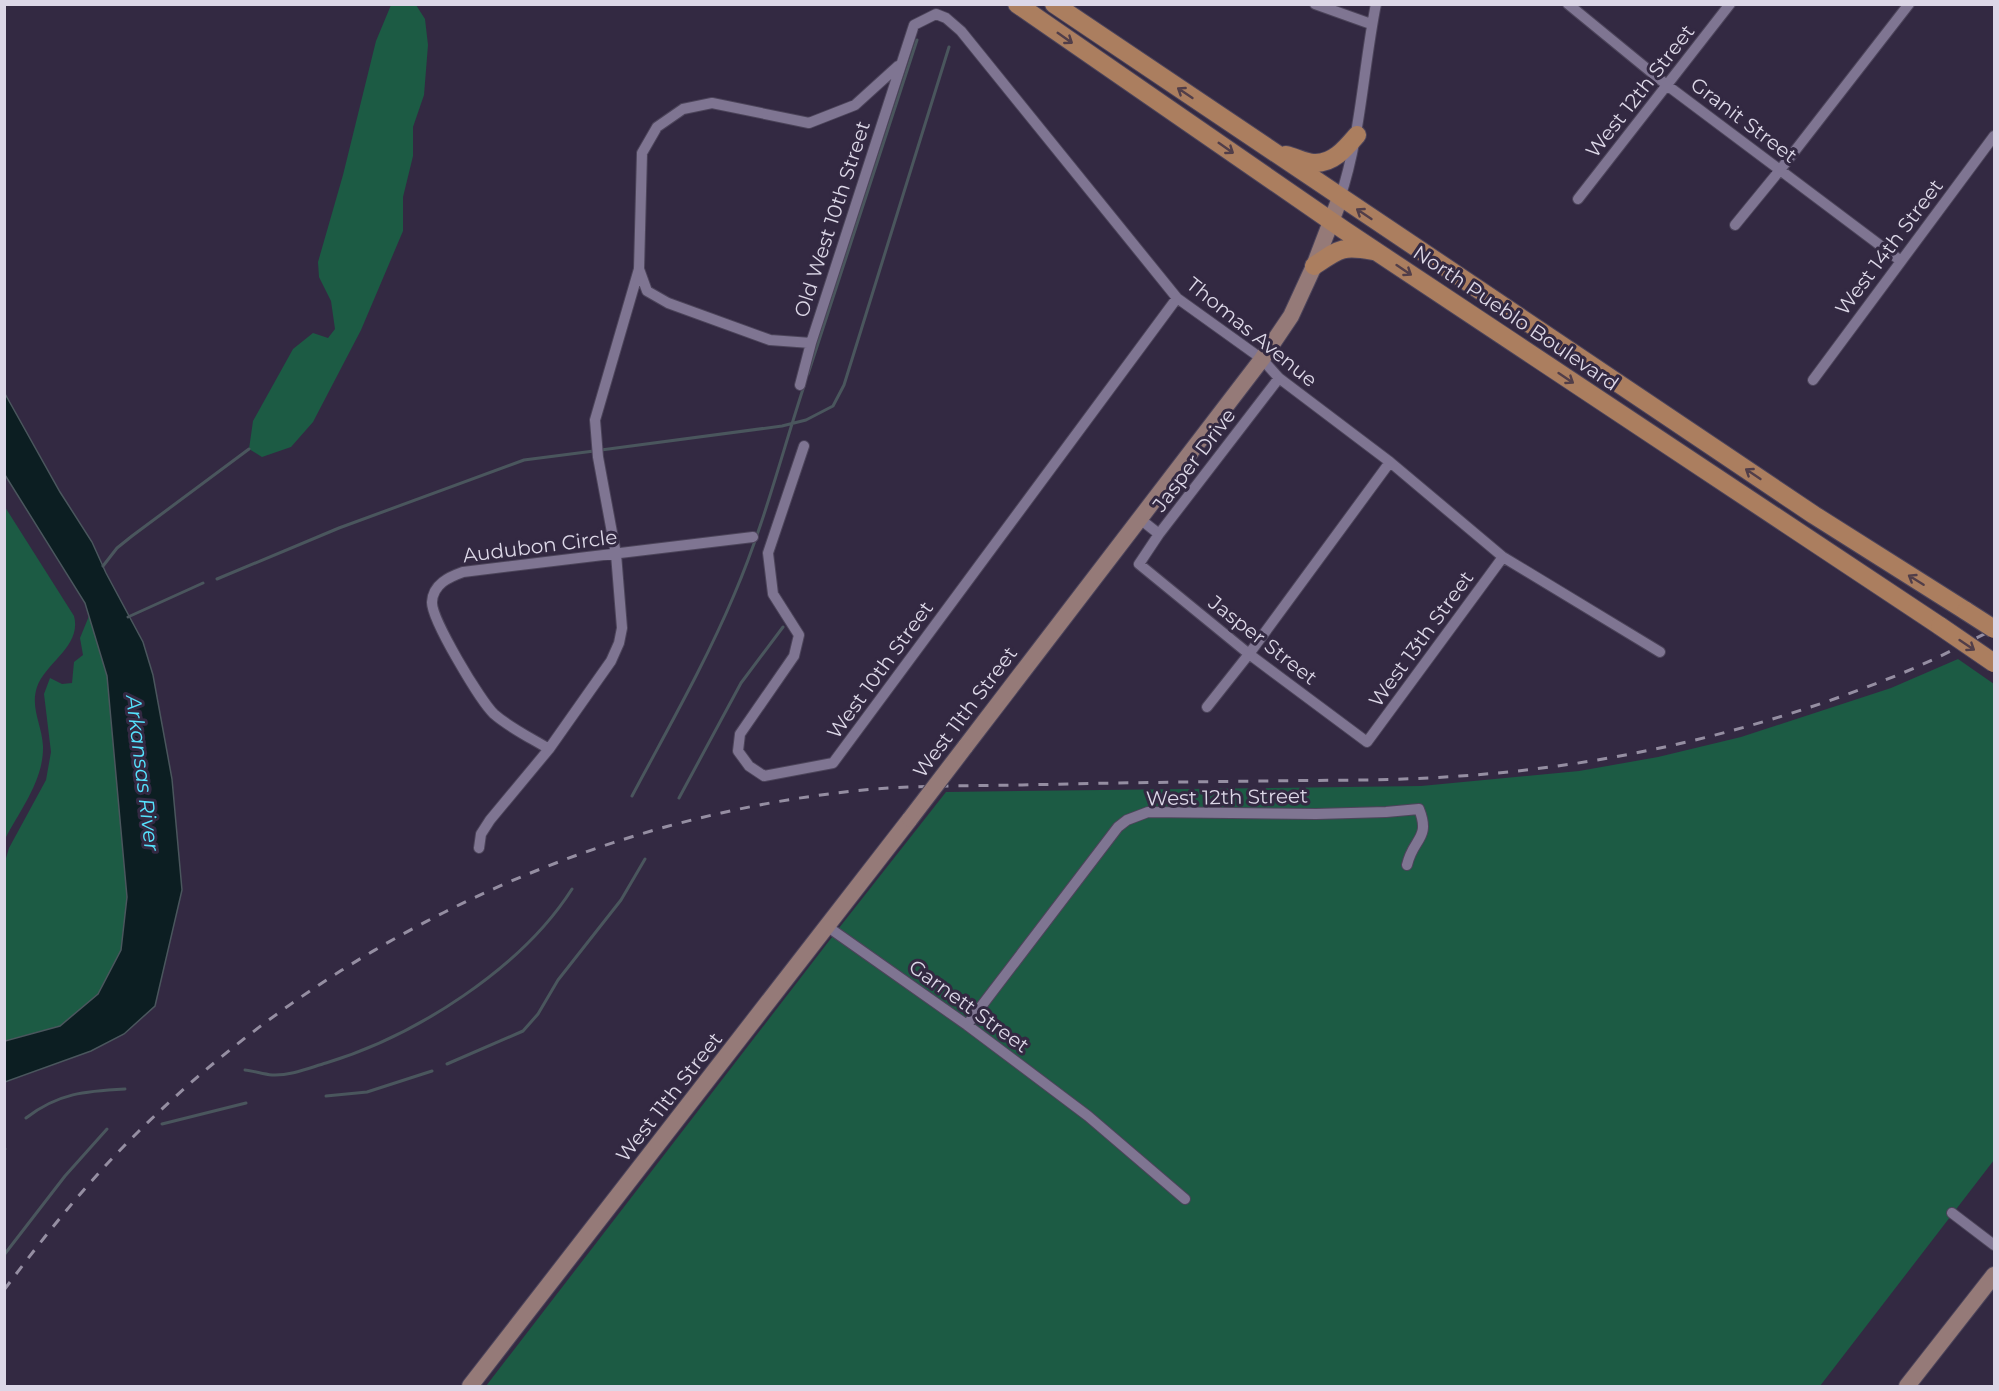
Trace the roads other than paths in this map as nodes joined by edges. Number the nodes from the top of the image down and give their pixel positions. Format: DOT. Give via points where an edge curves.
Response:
graph roads {
  1 [pos="1017,4"];
  2 [pos="1054,4"];
  3 [pos="1315,4"];
  4 [pos="1568,4"];
  5 [pos="1730,4"];
  6 [pos="1910,4"];
  7 [pos="1376,5"];
  8 [pos="1371,24"];
  9 [pos="900,64"];
  10 [pos="1668,86"];
  11 [pos="1357,135"];
  12 [pos="1995,136"];
  13 [pos="1267,149"];
  14 [pos="1780,170"];
  15 [pos="1340,198"];
  16 [pos="1578,199"];
  17 [pos="1331,221"];
  18 [pos="1735,225"];
  19 [pos="1378,252"];
  20 [pos="1901,261"];
  21 [pos="1314,266"];
  22 [pos="639,269"];
  23 [pos="1177,298"];
  24 [pos="811,343"];
  25 [pos="1262,359"];
  26 [pos="1279,378"];
  27 [pos="1813,380"];
  28 [pos="800,385"];
  29 [pos="804,446"];
  30 [pos="1390,462"];
  31 [pos="1140,519"];
  32 [pos="1159,534"];
  33 [pos="753,537"];
  34 [pos="616,554"];
  35 [pos="1503,557"];
  36 [pos="1139,564"];
  37 [pos="1995,629"];
  38 [pos="1660,652"];
  39 [pos="1250,654"];
  40 [pos="1994,663"];
  41 [pos="1207,707"];
  42 [pos="1367,742"];
  43 [pos="549,749"];
  44 [pos="479,848"];
  45 [pos="1407,865"];
  46 [pos="828,927"];
  47 [pos="967,1025"];
  48 [pos="1185,1199"];
  49 [pos="1952,1213"];
  50 [pos="1995,1245"];
  51 [pos="1995,1275"];
  52 [pos="470,1386"];
  53 [pos="1907,1386"];
  1 -- 17 [label="main road, North Pueblo Boulevard, one-way"];
  13 -- 2 [label="main road, North Pueblo Boulevard, one-way"];
  3 -- 8 [label="street"];
  4 -- 10 [label="street, Granit Street"];
  5 -- 10 [label="street, West 12th Street"];
  6 -- 14 [label="street"];
  7 -- 8 [label="street, West 11th Street"];
  8 -- 11 [label="street, West 11th Street"];
  9 -- 22 [label="street" via="855,105 809,123 712,103 683,109 657,127 642,153"];
  9 -- 23 [label="street, Thomas Avenue" via="914,26 936,14 946,18 961,31"];
  9 -- 24 [label="street, Old West 10th Street"];
  10 -- 14 [label="street, Granit Street"];
  10 -- 16 [label="street, West 12th Street"];
  11 -- 13 [label="main road" via="1340,154 1314,164"];
  11 -- 15 [label="street, West 11th Street"];
  12 -- 20 [label="street, West 14th Street"];
  13 -- 15 [label="main road, North Pueblo Boulevard"];
  14 -- 18 [label="street"];
  14 -- 20 [label="street, Granit Street"];
  15 -- 17 [label="street, West 11th Street"];
  37 -- 15 [label="main road, North Pueblo Boulevard, one-way, bridge" via="1814,515"];
  17 -- 19 [label="main road, North Pueblo Boulevard"];
  17 -- 21 [label="street, West 11th Street"];
  19 -- 21 [label="main road" via="1339,249"];
  19 -- 40 [label="main road, North Pueblo Boulevard, one-way, bridge"];
  20 -- 27 [label="street, West 14th Street"];
  21 -- 25 [label="street, West 11th Street" via="1291,316"];
  22 -- 24 [label="street" via="647,291 668,303 770,340"];
  22 -- 34 [label="street" via="596,420 597,451"];
  23 -- 25 [label="street, Thomas Avenue"];
  23 -- 29 [label="street, West 10th Street" via="833,763 764,776 749,766 738,751 740,734 794,656 799,634 773,594 768,553"];
  24 -- 28 [label="street, Old West 10th Street"];
  25 -- 26 [label="street, Thomas Avenue"];
  25 -- 31 [label="street, West 11th Street"];
  26 -- 30 [label="street, Thomas Avenue"];
  26 -- 32 [label="street, Jasper Drive"];
  30 -- 35 [label="street, Thomas Avenue"];
  30 -- 39 [label="street"];
  31 -- 32 [label="street"];
  31 -- 46 [label="street, West 11th Street, bridge"];
  32 -- 36 [label="street, Jasper Drive"];
  33 -- 34 [label="street, Audubon Circle"];
  34 -- 43 [label="street" via="622,628 619,644"];
  34 -- 43 [label="street, Audubon Circle" via="463,572 448,577 436,588 432,602 436,618 485,704 507,724"];
  35 -- 38 [label="street, Thomas Avenue"];
  35 -- 42 [label="street, West 13th Street"];
  36 -- 39 [label="street, Jasper Street"];
  39 -- 41 [label="street"];
  39 -- 42 [label="street, Jasper Street"];
  43 -- 44 [label="street" via="490,820 481,834"];
  45 -- 47 [label="street, West 12th Street" via="1424,831 1419,809 1316,814 1148,812 1118,827"];
  46 -- 47 [label="street, Garnett Street"];
  46 -- 52 [label="street, West 11th Street"];
  47 -- 48 [label="street, Garnett Street" via="1088,1116"];
  49 -- 50 [label="street"];
  51 -- 53 [label="street"];
}
